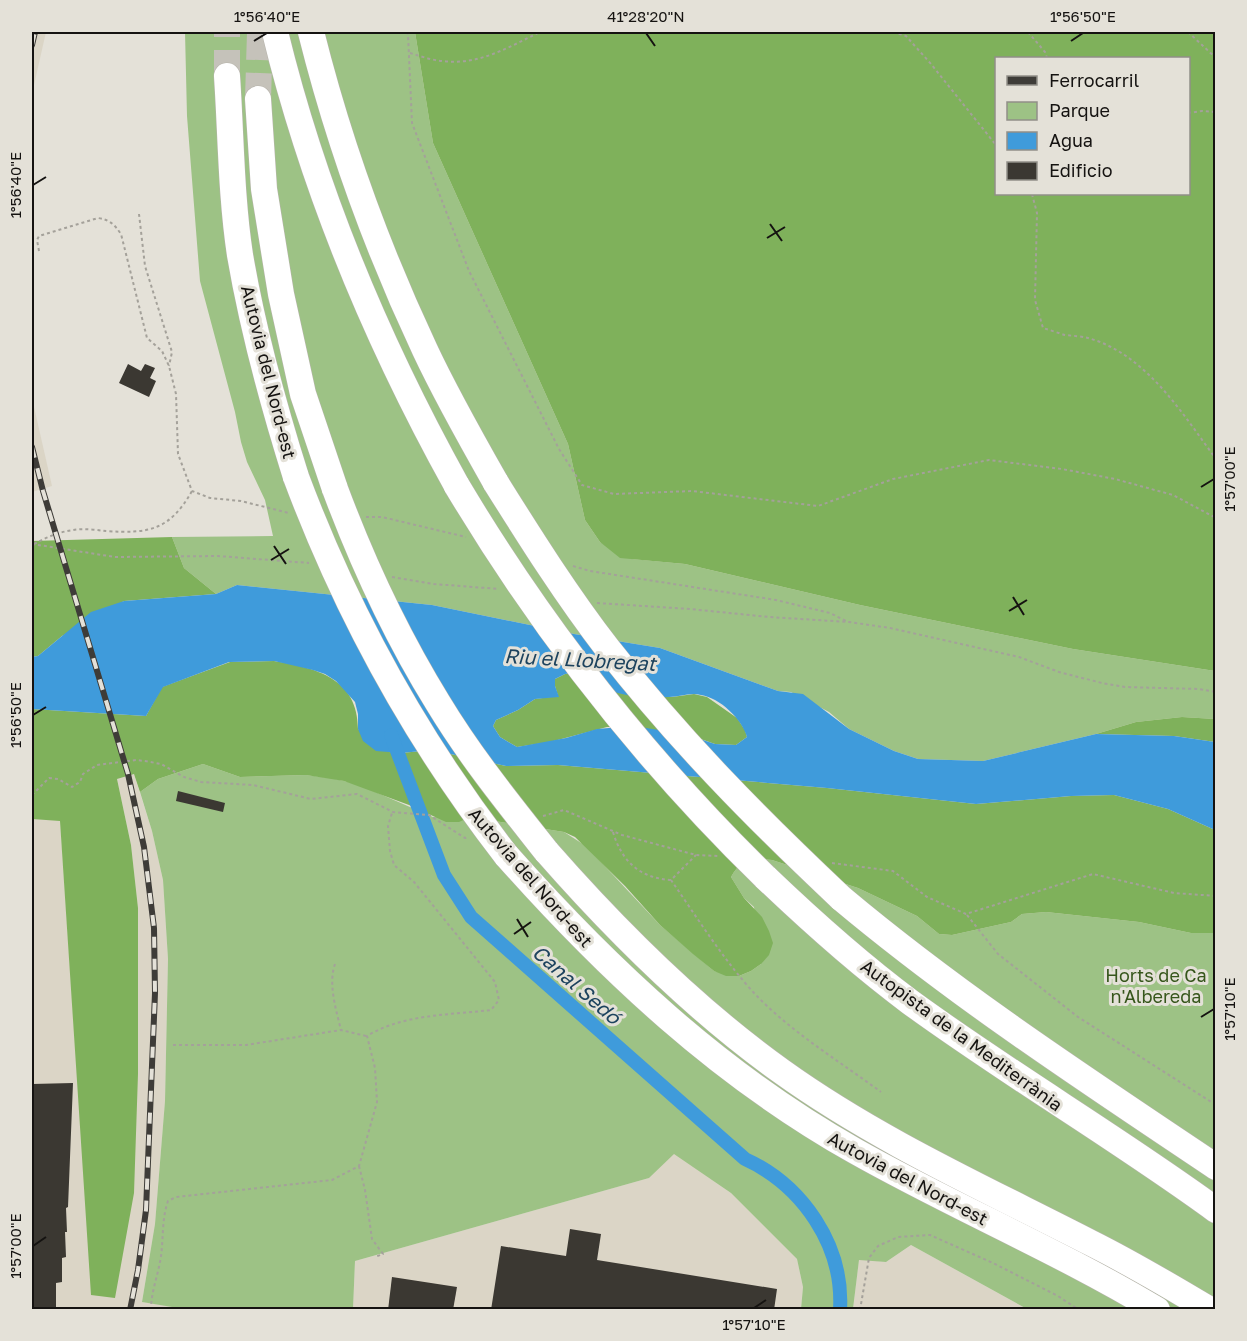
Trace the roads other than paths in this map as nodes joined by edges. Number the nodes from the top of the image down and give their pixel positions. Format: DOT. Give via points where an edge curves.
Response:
graph roads {
  1 [pos="275,32"];
  2 [pos="311,32"];
  3 [pos="226,76"];
  4 [pos="258,99"];
  5 [pos="1215,1167"];
  6 [pos="1215,1210"];
  7 [pos="1156,1310"];
  8 [pos="1210,1310"];
  1 -- 6 [label="highway, Autopista de la Mediterrània, bridge" via="312,164 362,296 398,376 457,486 510,571 610,708 727,840 866,967 945,1027"];
  2 -- 5 [label="highway, Autopista de la Mediterrània, bridge" via="369,217 451,403 560,584 641,690 718,778 841,898 964,995"];
  3 -- 7 [label="highway, Autovia del Nord-est, bridge" via="240,254 262,363 296,477 342,591 386,677 465,802 552,908 627,982 758,1089 854,1151"];
  4 -- 8 [label="highway, Autovia del Nord-est, bridge" via="271,243 303,394 358,552 438,704 546,851 674,984 781,1072 897,1144 1091,1243"];
}
